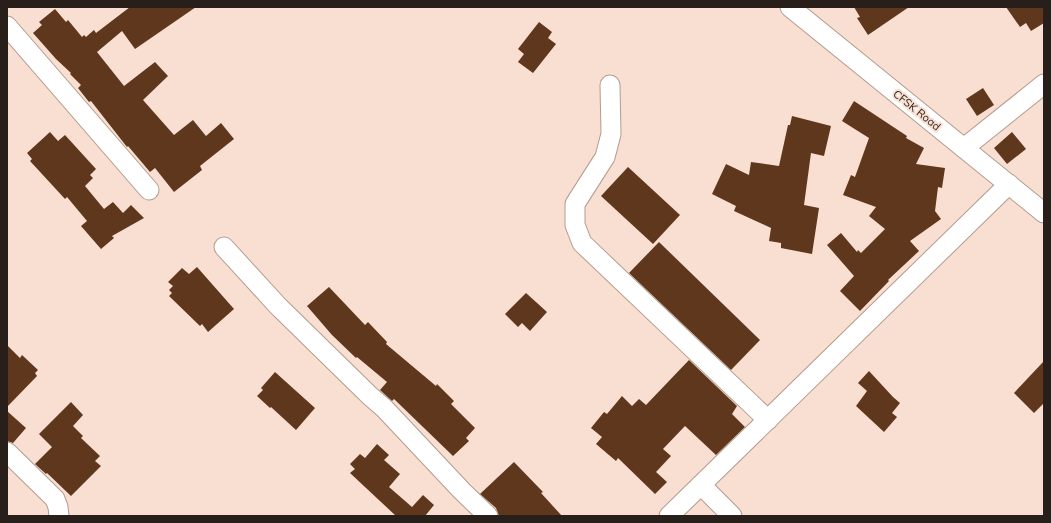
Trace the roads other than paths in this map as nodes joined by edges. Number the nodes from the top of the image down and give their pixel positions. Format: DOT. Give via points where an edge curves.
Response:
graph roads {
  1 [pos="790,7"];
  2 [pos="7,26"];
  3 [pos="1044,84"];
  4 [pos="610,85"];
  5 [pos="964,148"];
  6 [pos="1009,184"];
  7 [pos="149,190"];
  8 [pos="1044,213"];
  9 [pos="224,247"];
  10 [pos="768,420"];
  11 [pos="7,452"];
  12 [pos="701,485"];
  13 [pos="59,516"];
  14 [pos="488,516"];
  15 [pos="669,516"];
  16 [pos="732,516"];
  1 -- 5 [label="street, CFSK Road"];
  2 -- 7 [label="street"];
  3 -- 5 [label="street"];
  4 -- 10 [label="street" via="611,134 605,157 575,204 575,225 582,243"];
  5 -- 6 [label="street, CFSK Road"];
  6 -- 8 [label="street, CFSK Road"];
  6 -- 10 [label="street"];
  9 -- 14 [label="street" via="278,306 384,408"];
  10 -- 12 [label="street"];
  11 -- 13 [label="street" via="55,498"];
  12 -- 15 [label="street"];
  12 -- 16 [label="street"];
}
